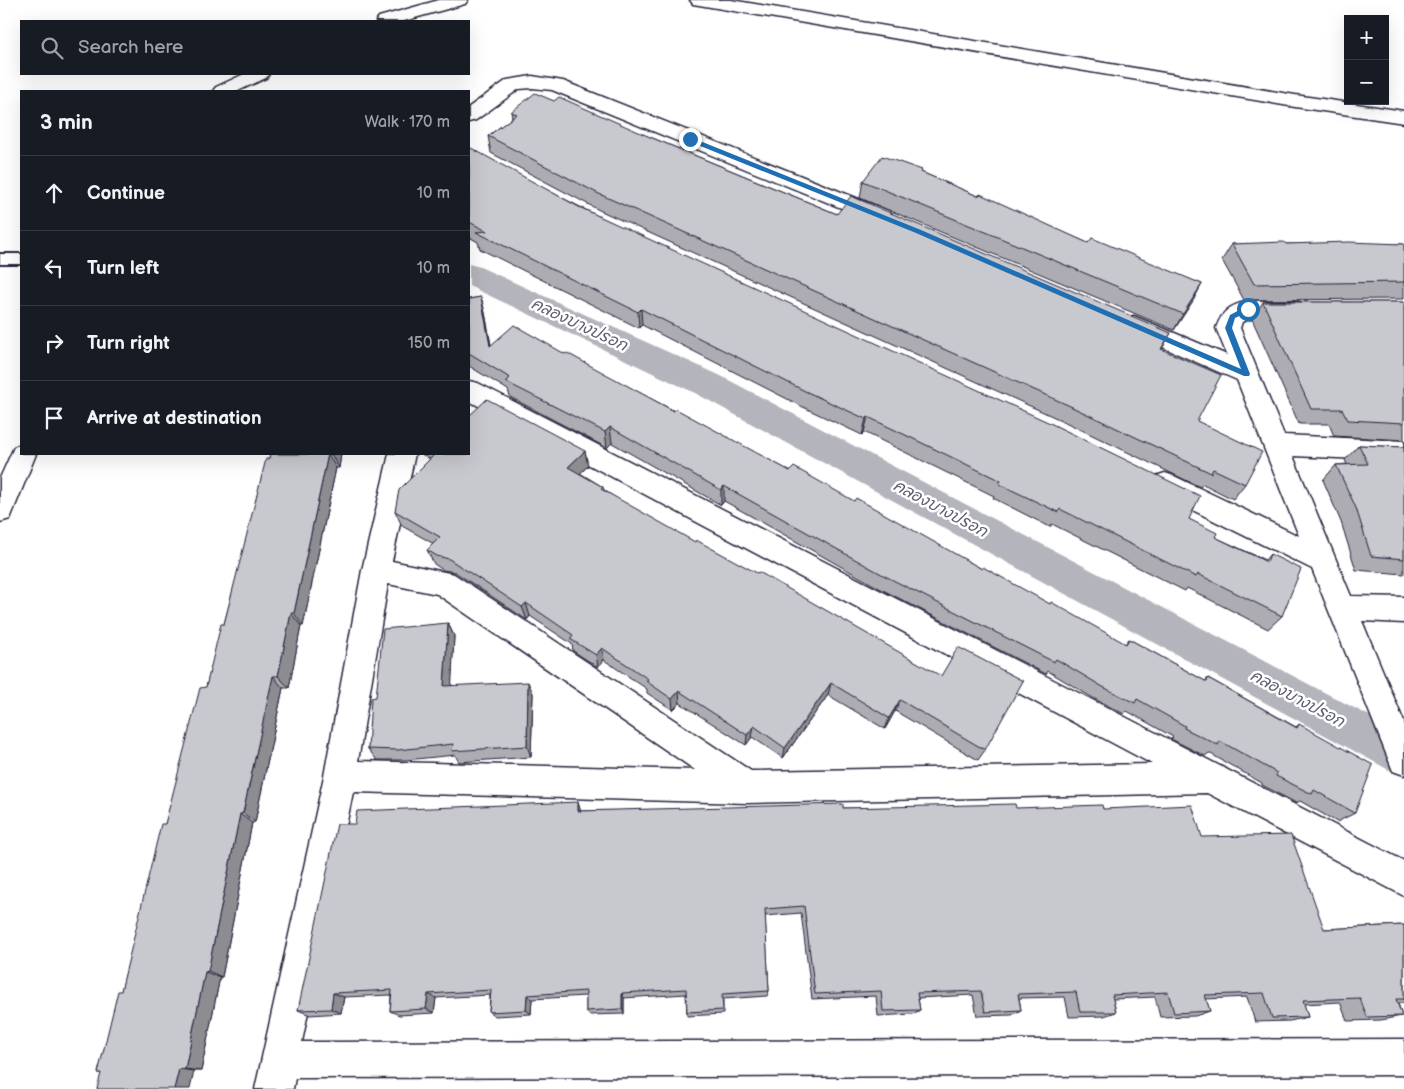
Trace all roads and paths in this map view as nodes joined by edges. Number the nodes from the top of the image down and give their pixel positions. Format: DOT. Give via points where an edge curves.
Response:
graph roads {
  1 [pos="459,0"];
  2 [pos="699,0"];
  3 [pos="744,4"];
  4 [pos="389,20"];
  5 [pos="257,75"];
  6 [pos="225,90"];
  7 [pos="470,115"];
  8 [pos="1404,117"];
  9 [pos="900,224"];
  10 [pos="0,259"];
  11 [pos="20,259"];
  12 [pos="1316,309"];
  13 [pos="1119,319"];
  14 [pos="1247,374"];
  15 [pos="470,391"];
  16 [pos="1276,446"];
  17 [pos="1404,451"];
  18 [pos="23,455"];
  19 [pos="402,455"];
  20 [pos="1143,474"];
  21 [pos="0,511"];
  22 [pos="1323,561"];
  23 [pos="376,570"];
  24 [pos="1342,608"];
  25 [pos="1404,610"];
  26 [pos="1404,760"];
  27 [pos="340,776"];
  28 [pos="1210,778"];
  29 [pos="747,786"];
  30 [pos="1404,879"];
  31 [pos="1404,1057"];
  32 [pos="277,1074"];
  1 -- 4 [label="street"];
  2 -- 3 [label="street"];
  3 -- 8 [label="street" via="1295,101"];
  5 -- 6 [label="street"];
  7 -- 9 [label="street" via="514,84 556,85"];
  10 -- 11 [label="lane"];
  12 -- 14 [label="street" via="1248,309 1232,316 1228,328"];
  13 -- 14 [label="street"];
  14 -- 16 [label="street"];
  15 -- 28 [label="street"];
  16 -- 17 [label="street"];
  16 -- 22 [label="street"];
  18 -- 21 [label="street"];
  19 -- 23 [label="street"];
  20 -- 22 [label="street"];
  22 -- 24 [label="street"];
  23 -- 27 [label="street"];
  23 -- 29 [label="street" via="444,583"];
  24 -- 25 [label="street"];
  24 -- 26 [label="street"];
  27 -- 29 [label="street"];
  27 -- 32 [label="street"];
  28 -- 29 [label="street"];
  28 -- 30 [label="street"];
  31 -- 32 [label="street"];
}
